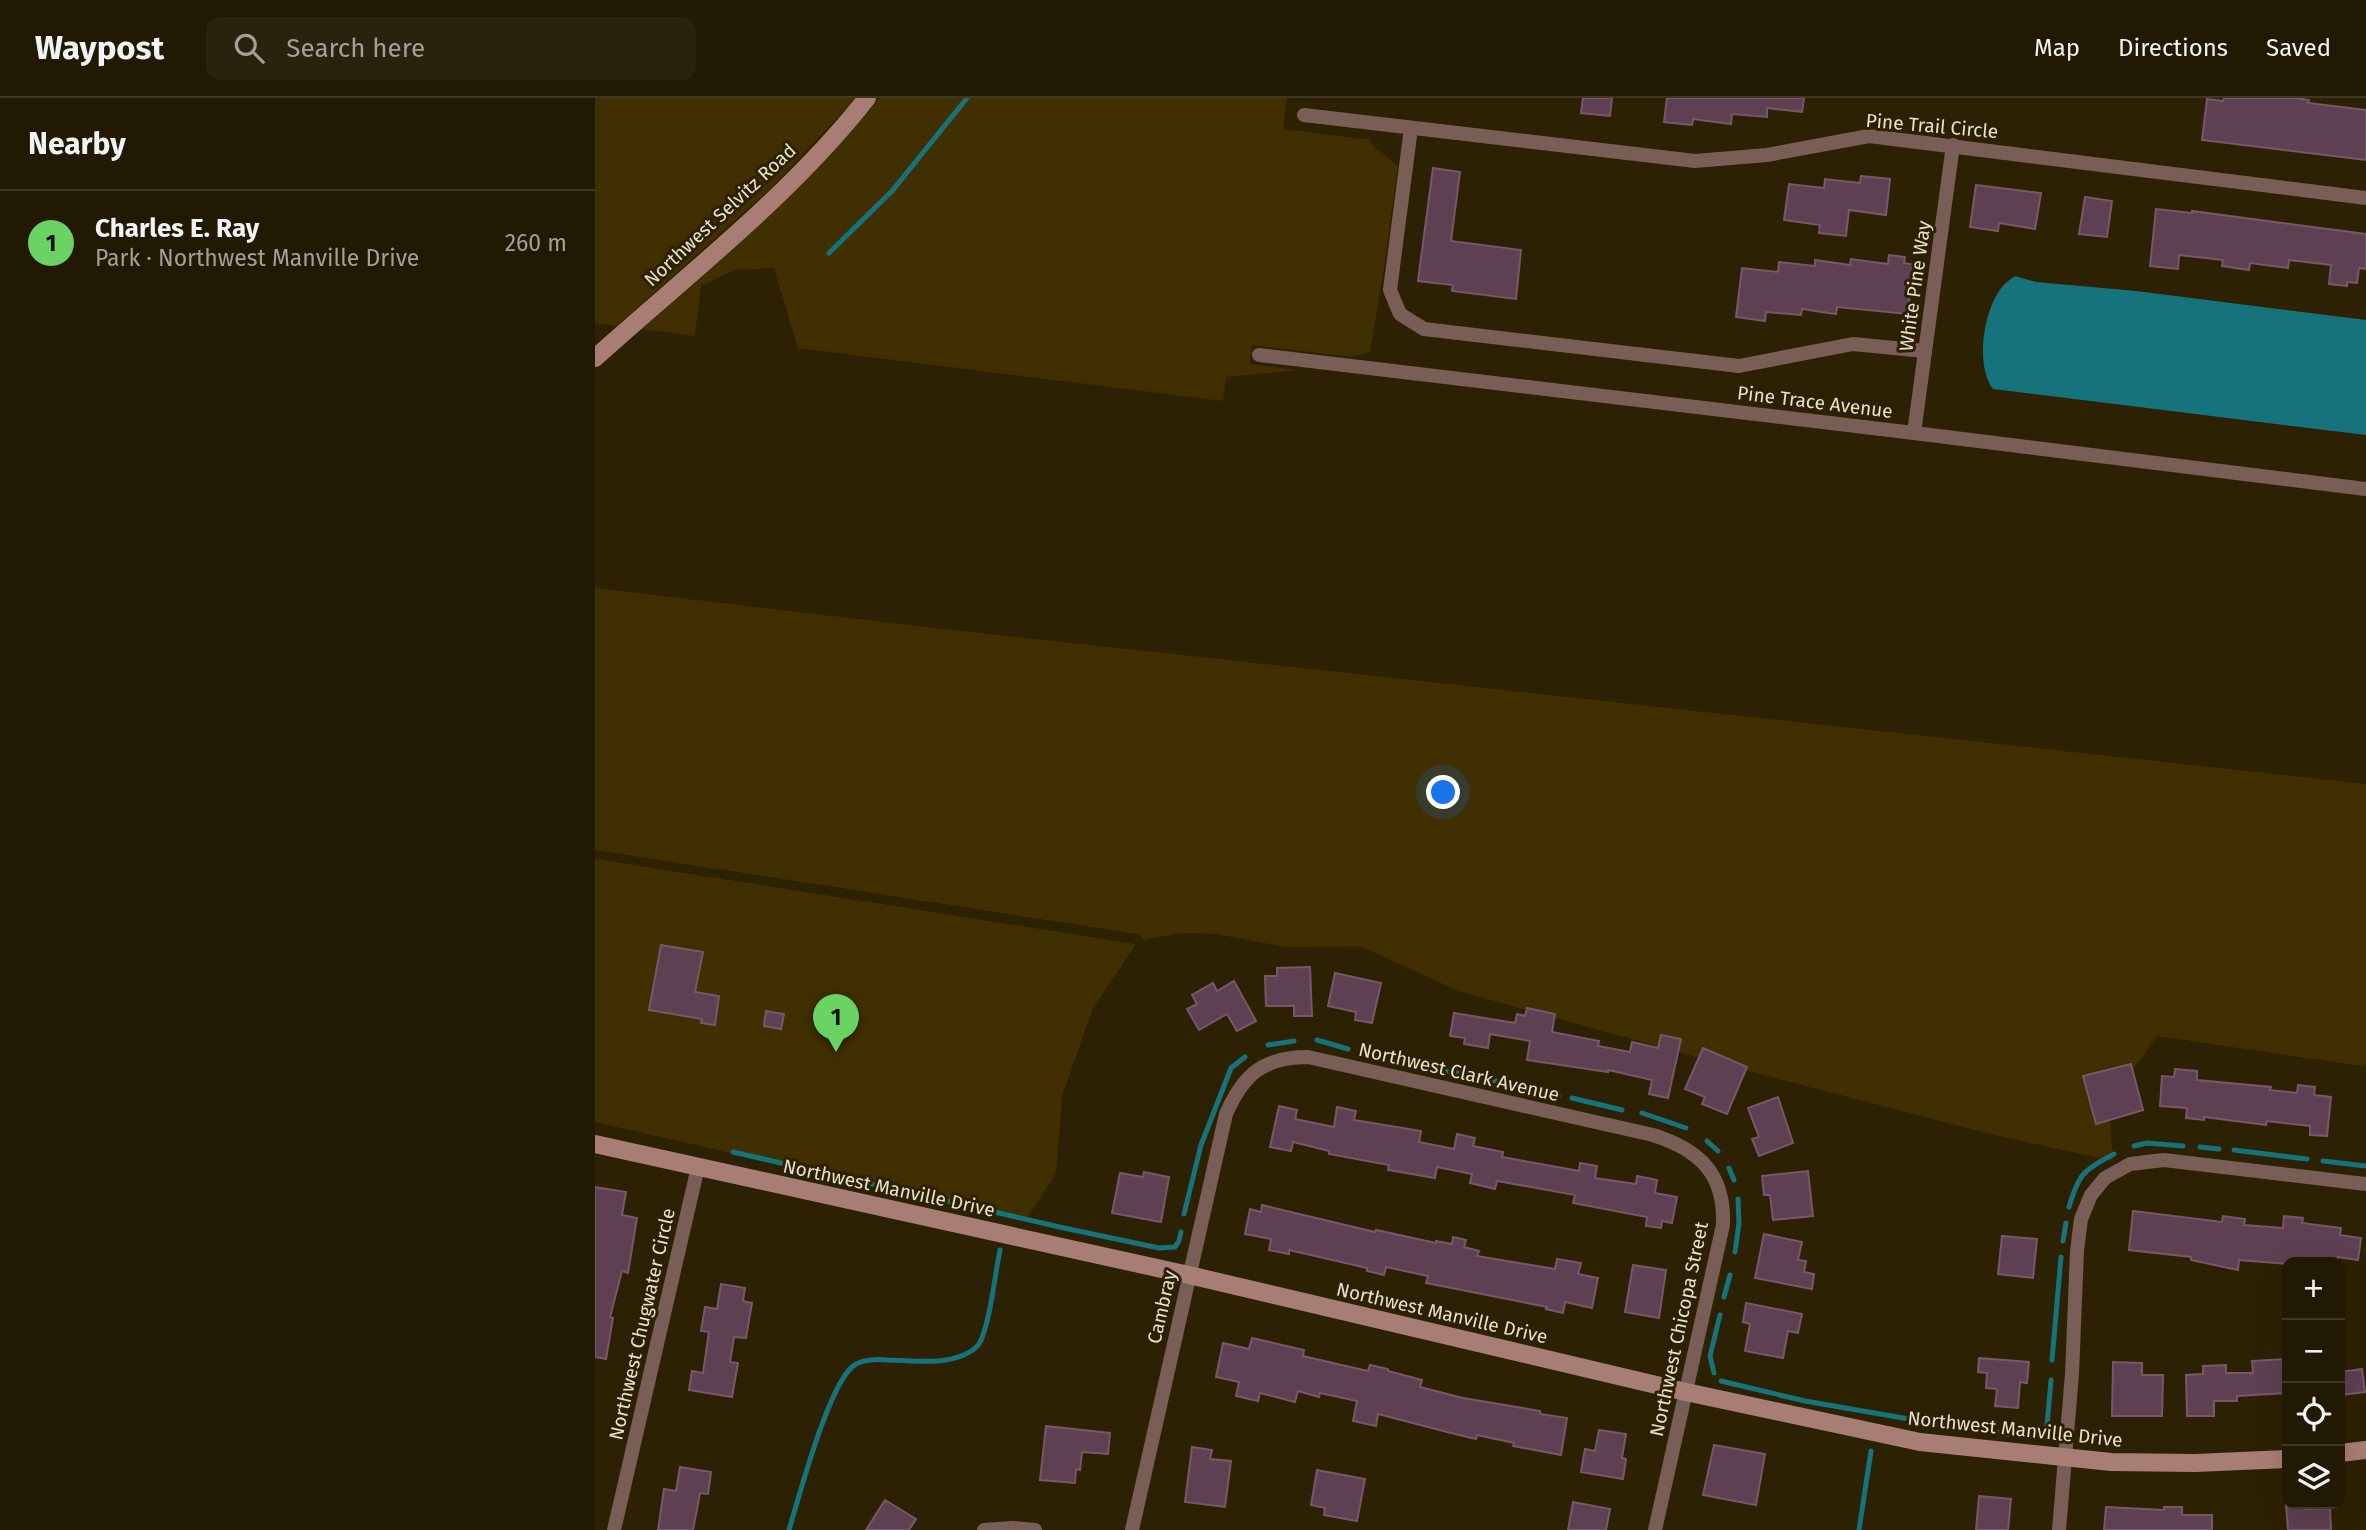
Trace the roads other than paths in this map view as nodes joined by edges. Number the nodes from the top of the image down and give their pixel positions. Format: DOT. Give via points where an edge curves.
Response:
graph roads {
  1 [pos="867,98"];
  2 [pos="1304,115"];
  3 [pos="1411,128"];
  4 [pos="1953,145"];
  5 [pos="2366,198"];
  6 [pos="1925,351"];
  7 [pos="1259,355"];
  8 [pos="595,358"];
  9 [pos="1914,433"];
  10 [pos="2366,489"];
  11 [pos="1235,1094"];
  12 [pos="595,1144"];
  13 [pos="1685,1147"];
  14 [pos="698,1167"];
  15 [pos="2366,1184"];
  16 [pos="1189,1275"];
  17 [pos="1686,1392"];
  18 [pos="2366,1450"];
  19 [pos="2345,1452"];
  20 [pos="2064,1459"];
  21 [pos="2282,1459"];
  22 [pos="614,1530"];
  23 [pos="984,1530"];
  24 [pos="1035,1530"];
  25 [pos="1132,1530"];
  26 [pos="1654,1530"];
  27 [pos="2059,1530"];
  1 -- 8 [label="street, Northwest Selvitz Road" via="776,197"];
  2 -- 3 [label="street, Pine Trail Circle"];
  3 -- 4 [label="street, Pine Trail Circle" via="1695,161 1767,155 1869,136"];
  3 -- 6 [label="street" via="1390,290 1400,314 1424,329 1739,366 1853,344"];
  4 -- 5 [label="street, Pine Trail Circle"];
  4 -- 6 [label="street, White Pine Way"];
  6 -- 9 [label="street, White Pine Way"];
  7 -- 9 [label="street, Pine Trace Avenue"];
  9 -- 10 [label="street, Pine Trace Avenue"];
  11 -- 13 [label="street, Northwest Clark Avenue" via="1268,1063 1308,1057 1653,1135"];
  11 -- 16 [label="street, Cambray" via="1226,1115"];
  12 -- 14 [label="street, Northwest Manville Drive"];
  13 -- 17 [label="street, Northwest Chicopa Street" via="1712,1172 1723,1215"];
  14 -- 16 [label="street, Northwest Manville Drive"];
  14 -- 22 [label="street, Northwest Chugwater Circle"];
  15 -- 20 [label="street" via="2164,1160 2130,1164 2105,1178 2081,1219"];
  16 -- 17 [label="street, Northwest Manville Drive"];
  16 -- 25 [label="street, Cambray"];
  17 -- 20 [label="street, Northwest Manville Drive" via="1920,1442"];
  17 -- 26 [label="street, Northwest Chicopa Street"];
  18 -- 19 [label="street"];
  20 -- 21 [label="street, Northwest Manville Drive" via="2171,1463"];
  20 -- 27 [label="street"];
  23 -- 24 [label="street"];
}
